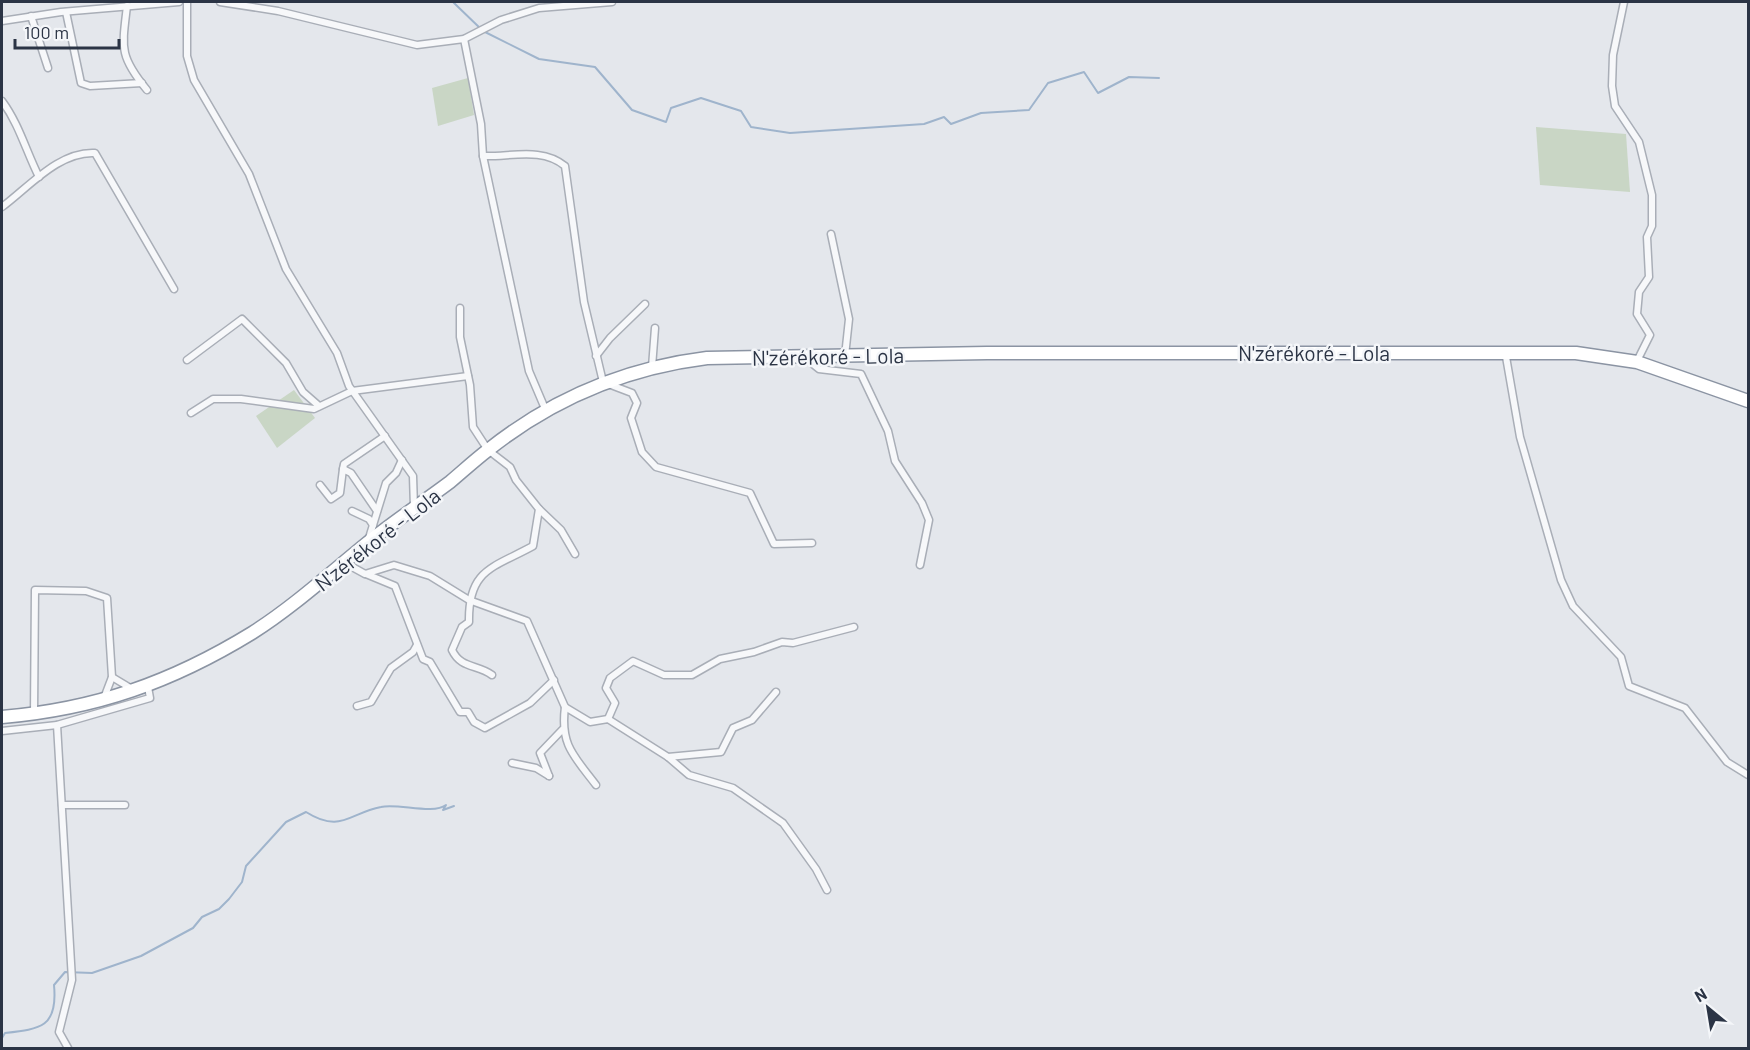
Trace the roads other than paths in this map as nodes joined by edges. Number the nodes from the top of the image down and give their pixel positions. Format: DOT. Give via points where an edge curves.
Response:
graph roads {
  1 [pos="179,2"];
  2 [pos="187,2"];
  3 [pos="220,2"];
  4 [pos="612,2"];
  5 [pos="1624,2"];
  6 [pos="127,6"];
  7 [pos="66,12"];
  8 [pos="31,16"];
  9 [pos="2,21"];
  10 [pos="464,39"];
  11 [pos="48,68"];
  12 [pos="142,83"];
  13 [pos="147,90"];
  14 [pos="2,101"];
  15 [pos="483,156"];
  16 [pos="39,177"];
  17 [pos="2,207"];
  18 [pos="831,234"];
  19 [pos="174,289"];
  20 [pos="645,304"];
  21 [pos="460,308"];
  22 [pos="655,328"];
  23 [pos="1505,351"];
  24 [pos="596,356"];
  25 [pos="845,356"];
  26 [pos="803,357"];
  27 [pos="187,360"];
  28 [pos="1637,362"];
  29 [pos="652,367"];
  30 [pos="468,376"];
  31 [pos="603,382"];
  32 [pos="352,391"];
  33 [pos="1749,401"];
  34 [pos="319,406"];
  35 [pos="546,411"];
  36 [pos="191,413"];
  37 [pos="385,436"];
  38 [pos="488,450"];
  39 [pos="402,460"];
  40 [pos="343,469"];
  41 [pos="321,485"];
  42 [pos="539,508"];
  43 [pos="414,509"];
  44 [pos="352,511"];
  45 [pos="376,511"];
  46 [pos="374,525"];
  47 [pos="812,543"];
  48 [pos="366,544"];
  49 [pos="575,554"];
  50 [pos="345,563"];
  51 [pos="920,565"];
  52 [pos="365,574"];
  53 [pos="469,600"];
  54 [pos="854,627"];
  55 [pos="417,645"];
  56 [pos="492,675"];
  57 [pos="112,677"];
  58 [pos="554,680"];
  59 [pos="142,689"];
  60 [pos="776,692"];
  61 [pos="102,701"];
  62 [pos="357,706"];
  63 [pos="565,707"];
  64 [pos="33,714"];
  65 [pos="2,717"];
  66 [pos="608,719"];
  67 [pos="57,725"];
  68 [pos="562,730"];
  69 [pos="2,731"];
  70 [pos="668,757"];
  71 [pos="512,763"];
  72 [pos="1749,775"];
  73 [pos="596,784"];
  74 [pos="63,805"];
  75 [pos="125,805"];
  76 [pos="827,890"];
  77 [pos="68,1048"];
  1 -- 6 [label="street"];
  2 -- 32 [label="street" via="187,57 194,80 249,174 286,269 337,353"];
  3 -- 10 [label="street" via="278,10 417,45"];
  4 -- 10 [label="street" via="539,8 501,20"];
  5 -- 28 [label="street" via="1613,56 1615,106 1639,142 1653,195 1652,226 1647,237 1649,277 1639,292 1637,315 1650,335"];
  6 -- 7 [label="street"];
  6 -- 12 [label="street" via="122,46 130,69"];
  7 -- 8 [label="street"];
  7 -- 12 [label="street" via="81,83"];
  8 -- 9 [label="street"];
  8 -- 11 [label="street"];
  10 -- 15 [label="street"];
  12 -- 13 [label="street"];
  14 -- 16 [label="street" via="17,121"];
  15 -- 24 [label="street" via="537,154 555,158 565,166 584,302"];
  15 -- 35 [label="street" via="529,371"];
  16 -- 17 [label="street"];
  16 -- 19 [label="street" via="82,152 95,153"];
  18 -- 25 [label="street" via="849,319"];
  20 -- 24 [label="street"];
  21 -- 30 [label="street" via="460,337"];
  22 -- 29 [label="street"];
  23 -- 25 [label="highway, N'zérékoré - Lola"];
  23 -- 28 [label="highway, N'zérékoré - Lola" via="1576,353"];
  23 -- 72 [label="street" via="1520,437 1561,580 1573,606 1621,657 1629,686 1684,708 1727,762"];
  24 -- 31 [label="street"];
  25 -- 26 [label="highway, N'zérékoré - Lola"];
  26 -- 29 [label="highway, N'zérékoré - Lola" via="706,358"];
  26 -- 51 [label="street" via="819,369 861,374 888,431 895,461 929,520"];
  27 -- 34 [label="street" via="242,319 282,358 303,393"];
  28 -- 33 [label="highway, N'zérékoré - Lola"];
  29 -- 31 [label="highway, N'zérékoré - Lola"];
  30 -- 32 [label="street"];
  30 -- 38 [label="street" via="473,427"];
  31 -- 35 [label="highway, N'zérékoré - Lola"];
  31 -- 47 [label="street" via="632,393 637,403 631,418 642,452 656,467 750,493 774,544"];
  32 -- 34 [label="street"];
  32 -- 37 [label="street"];
  34 -- 36 [label="street" via="314,409 213,399"];
  35 -- 38 [label="highway, N'zérékoré - Lola"];
  37 -- 39 [label="street"];
  37 -- 40 [label="street" via="344,464"];
  38 -- 42 [label="street" via="510,467"];
  38 -- 43 [label="highway, N'zérékoré - Lola"];
  39 -- 43 [label="street" via="413,476"];
  39 -- 45 [label="street" via="386,483"];
  40 -- 41 [label="street" via="340,493 331,499"];
  40 -- 45 [label="street" via="351,473"];
  42 -- 49 [label="street" via="561,530"];
  42 -- 53 [label="street" via="533,546 479,576"];
  43 -- 48 [label="highway, N'zérékoré - Lola"];
  44 -- 46 [label="street"];
  45 -- 46 [label="street"];
  46 -- 48 [label="street"];
  48 -- 50 [label="highway, N'zérékoré - Lola"];
  50 -- 52 [label="street"];
  50 -- 59 [label="highway, N'zérékoré - Lola" via="254,632"];
  52 -- 53 [label="street" via="394,565 430,576"];
  52 -- 55 [label="street" via="395,586"];
  53 -- 56 [label="street" via="469,622 462,627 452,650 456,660"];
  53 -- 58 [label="street" via="527,621"];
  54 -- 66 [label="street" via="720,659 692,675 664,675 633,661 610,678 606,688 615,703"];
  55 -- 58 [label="street" via="460,712 468,712 474,722 485,728 530,703"];
  55 -- 62 [label="street" via="391,668 371,702"];
  57 -- 59 [label="street"];
  57 -- 61 [label="street"];
  57 -- 64 [label="street" via="107,598 86,591 35,590"];
  58 -- 63 [label="street"];
  59 -- 61 [label="highway, N'zérékoré - Lola"];
  59 -- 67 [label="street" via="150,698"];
  60 -- 70 [label="street" via="752,720 733,728 721,752"];
  61 -- 64 [label="highway, N'zérékoré - Lola"];
  63 -- 66 [label="street" via="590,722"];
  63 -- 68 [label="street"];
  64 -- 65 [label="highway, N'zérékoré - Lola"];
  66 -- 70 [label="street"];
  67 -- 69 [label="street"];
  67 -- 74 [label="street"];
  68 -- 71 [label="street" via="540,753 549,776 536,768"];
  68 -- 73 [label="street" via="572,754"];
  70 -- 76 [label="street" via="689,775 733,788 783,823"];
  74 -- 75 [label="street"];
  74 -- 77 [label="street" via="72,980 59,1032"];
}
